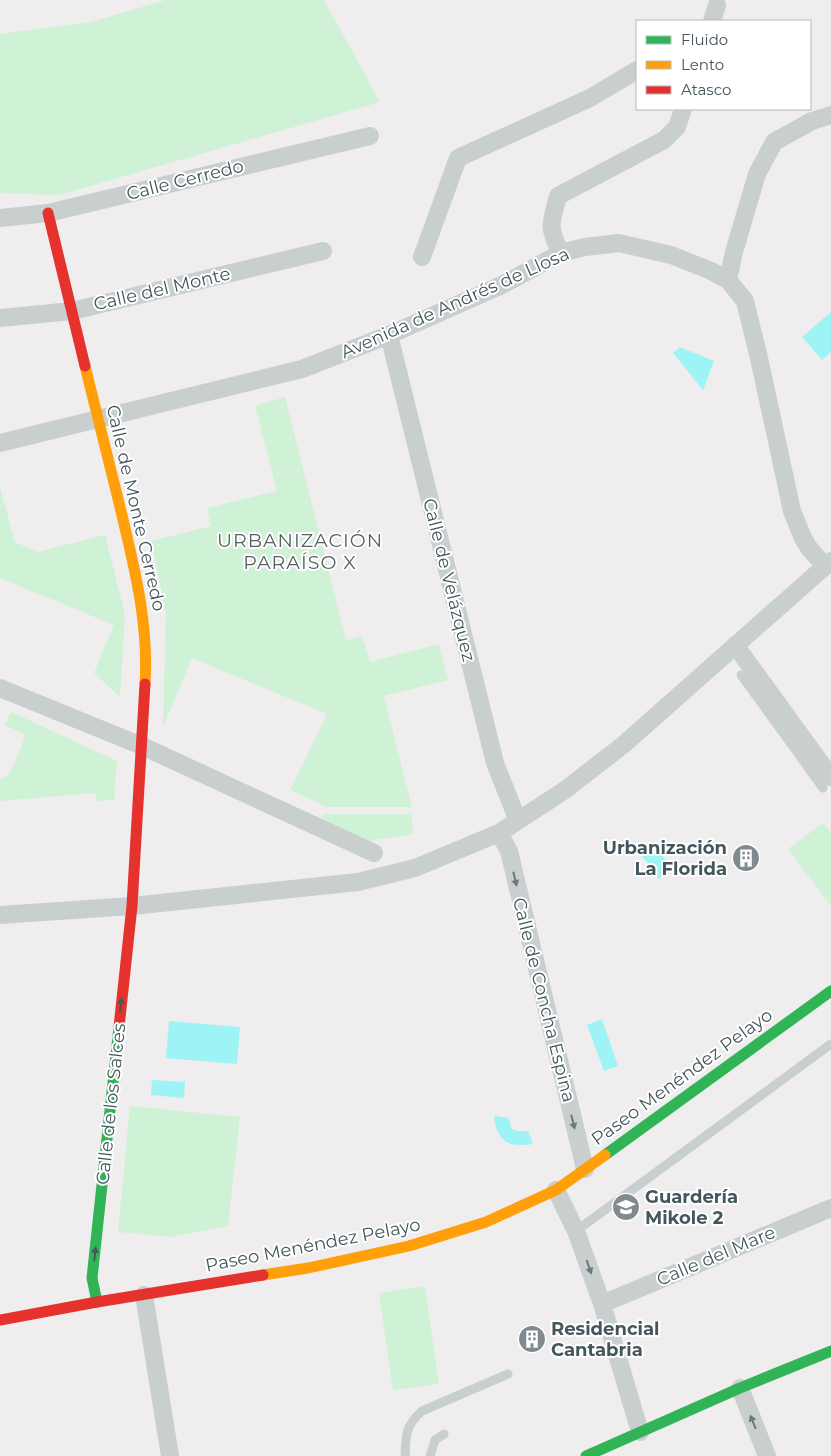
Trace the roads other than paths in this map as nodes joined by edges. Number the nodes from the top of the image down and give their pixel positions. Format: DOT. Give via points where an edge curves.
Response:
graph roads {
  1 [pos="636,71"];
  2 [pos="683,110"];
  3 [pos="831,115"];
  4 [pos="370,136"];
  5 [pos="48,213"];
  6 [pos="0,218"];
  7 [pos="323,250"];
  8 [pos="561,254"];
  9 [pos="422,257"];
  10 [pos="728,280"];
  11 [pos="72,311"];
  12 [pos="0,318"];
  13 [pos="389,335"];
  14 [pos="99,419"];
  15 [pos="0,443"];
  16 [pos="828,564"];
  17 [pos="735,646"];
  18 [pos="741,675"];
  19 [pos="0,688"];
  20 [pos="142,746"];
  21 [pos="827,782"];
  22 [pos="518,822"];
  23 [pos="499,833"];
  24 [pos="374,853"];
  25 [pos="132,906"];
  26 [pos="0,915"];
  27 [pos="831,991"];
  28 [pos="831,1044"];
  29 [pos="585,1169"];
  30 [pos="556,1190"];
  31 [pos="831,1208"];
  32 [pos="576,1231"];
  33 [pos="144,1295"];
  34 [pos="97,1302"];
  35 [pos="602,1304"];
  36 [pos="0,1320"];
  37 [pos="831,1351"];
  38 [pos="508,1374"];
  39 [pos="740,1388"];
  40 [pos="640,1432"];
  41 [pos="444,1434"];
  42 [pos="170,1456"];
  43 [pos="405,1456"];
  44 [pos="430,1456"];
  45 [pos="586,1456"];
  46 [pos="767,1456"];
  1 -- 9 [label="street" via="590,98 458,158"];
  2 -- 8 [label="street" via="677,127 664,140 558,196 550,225"];
  3 -- 10 [label="street" via="812,121 774,142 757,174"];
  4 -- 5 [label="street, Calle Cerredo"];
  5 -- 6 [label="street, Calle Cerredo"];
  5 -- 11 [label="main road, Calle de Monte Cerredo"];
  7 -- 11 [label="street, Calle del Monte"];
  8 -- 10 [label="street, Avenida de Andrés de Llosa" via="619,243 671,255"];
  8 -- 13 [label="street, Avenida de Andrés de Llosa" via="502,285"];
  10 -- 16 [label="street, Avenida de Andrés de Llosa" via="744,301 792,512 806,543"];
  11 -- 12 [label="street, Calle del Monte"];
  11 -- 14 [label="main road, Calle de Monte Cerredo"];
  13 -- 14 [label="street, Avenida de Andrés de Llosa" via="302,369"];
  13 -- 22 [label="street, Calle de Velázquez" via="495,764"];
  14 -- 15 [label="street, Avenida de Andrés de Llosa"];
  14 -- 20 [label="main road, Calle de Monte Cerredo" via="137,577 144,620 146,666"];
  16 -- 17 [label="street"];
  17 -- 21 [label="street"];
  17 -- 22 [label="street" via="623,745"];
  18 -- 21 [label="lane"];
  19 -- 20 [label="street"];
  20 -- 24 [label="street"];
  20 -- 25 [label="main road, Calle de Monte Cerredo"];
  22 -- 23 [label="street"];
  23 -- 25 [label="street" via="415,868 358,882"];
  23 -- 29 [label="street, Calle de Concha Espina, one-way" via="509,851"];
  25 -- 26 [label="street"];
  34 -- 25 [label="main road, Calle de los Salces, one-way" via="92,1278"];
  27 -- 29 [label="main road, Paseo Menéndez Pelayo"];
  28 -- 32 [label="lane"];
  29 -- 30 [label="main road, Paseo Menéndez Pelayo"];
  30 -- 32 [label="street"];
  30 -- 33 [label="main road, Paseo Menéndez Pelayo" via="486,1222 409,1246 308,1268"];
  31 -- 35 [label="street, Calle del Mare"];
  32 -- 35 [label="street, one-way"];
  33 -- 34 [label="main road, Paseo Menéndez Pelayo"];
  33 -- 42 [label="street"];
  34 -- 36 [label="main road, Paseo Menéndez Pelayo"];
  35 -- 40 [label="street"];
  37 -- 39 [label="main road"];
  38 -- 43 [label="lane" via="422,1411 411,1420"];
  39 -- 40 [label="main road"];
  46 -- 39 [label="street, one-way"];
  40 -- 45 [label="main road"];
  41 -- 44 [label="lane" via="435,1440"];
}
